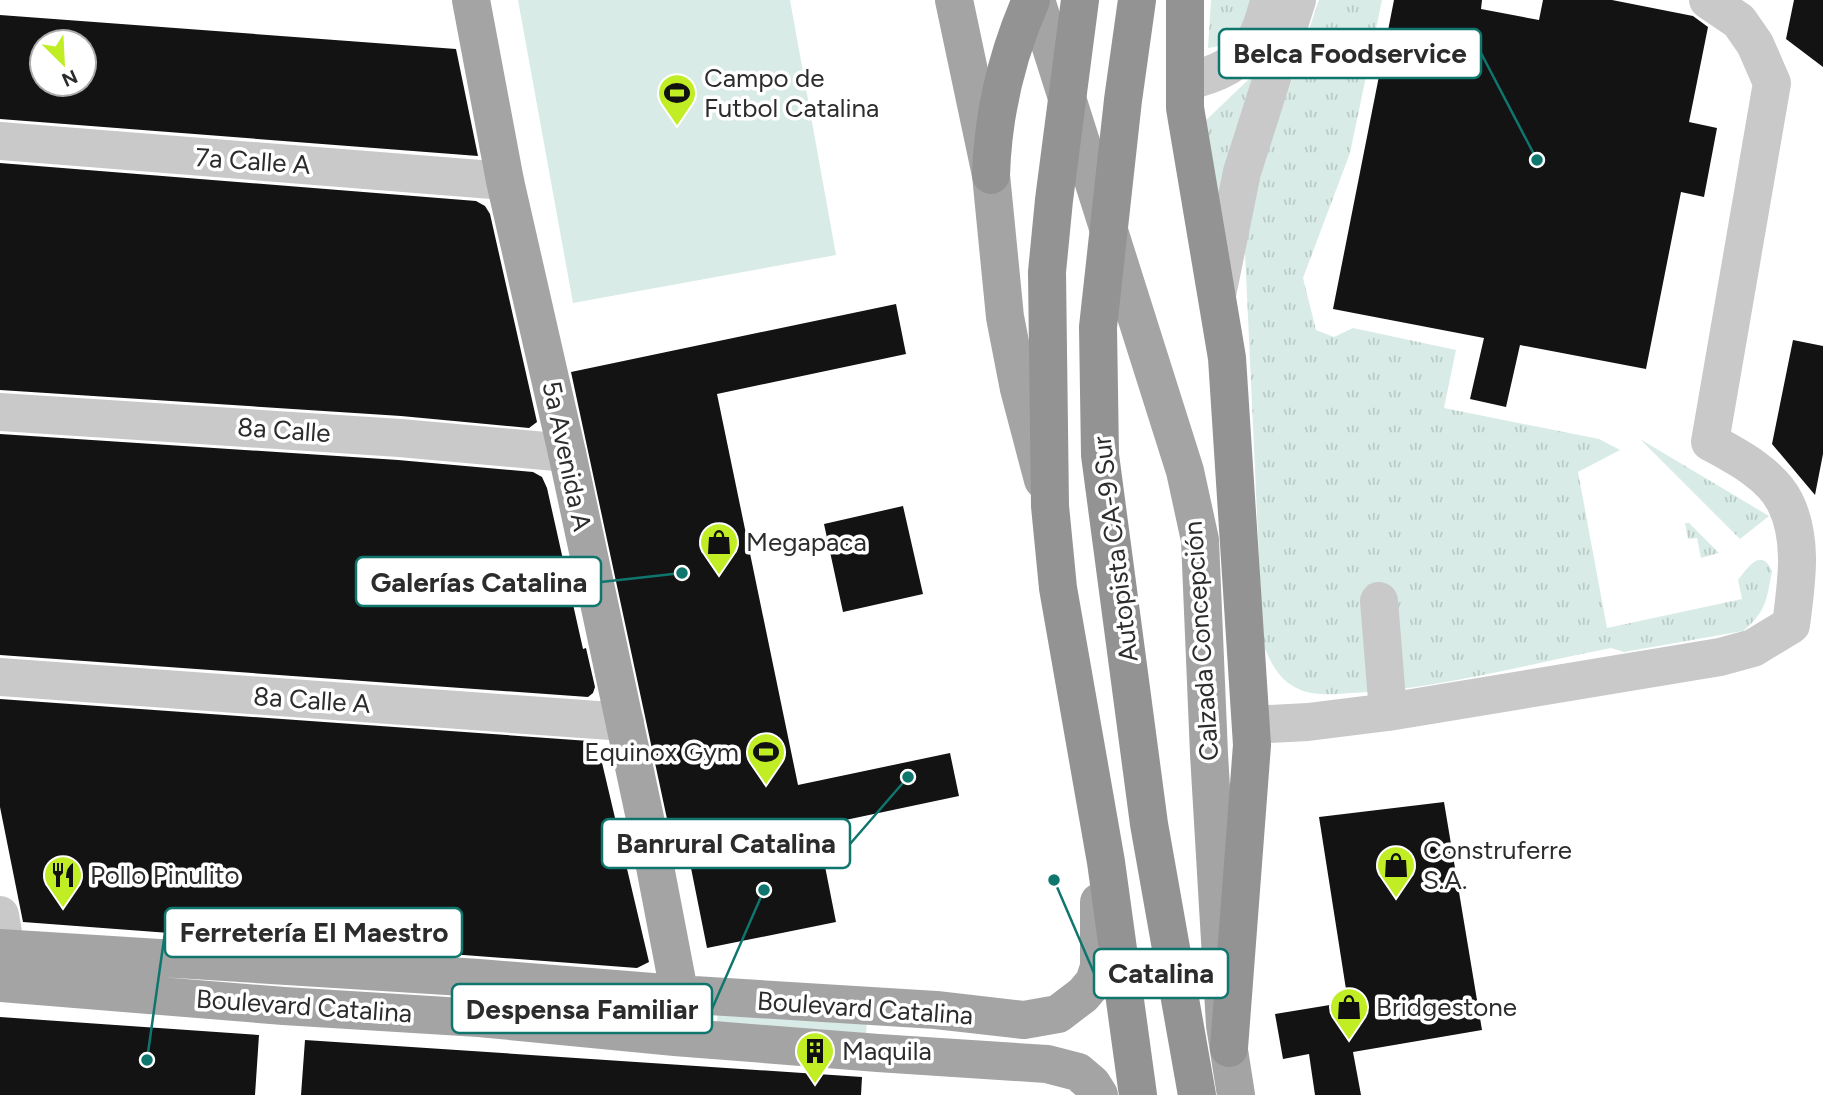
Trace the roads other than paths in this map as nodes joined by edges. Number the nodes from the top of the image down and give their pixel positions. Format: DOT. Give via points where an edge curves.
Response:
graph roads {
  1 [pos="471,0"];
  2 [pos="954,0"];
  3 [pos="1034,0"];
  4 [pos="1080,0"];
  5 [pos="1137,0"];
  6 [pos="1185,0"];
  7 [pos="1270,0"];
  8 [pos="1297,0"];
  9 [pos="1707,0"];
  10 [pos="1185,82"];
  11 [pos="0,141"];
  12 [pos="991,175"];
  13 [pos="505,181"];
  14 [pos="1217,295"];
  15 [pos="0,412"];
  16 [pos="568,453"];
  17 [pos="1050,506"];
  18 [pos="1379,601"];
  19 [pos="0,677"];
  20 [pos="1388,712"];
  21 [pos="625,722"];
  22 [pos="1251,725"];
  23 [pos="1106,862"];
  24 [pos="0,949"];
  25 [pos="479,978"];
  26 [pos="677,994"];
  27 [pos="950,1012"];
  28 [pos="479,1018"];
  29 [pos="675,1037"];
  30 [pos="1229,1048"];
  31 [pos="943,1057"];
  32 [pos="1100,1095"];
  33 [pos="1138,1095"];
  34 [pos="1197,1095"];
  35 [pos="1236,1095"];
  1 -- 13 [label="main road, 5a Avenida A"];
  2 -- 12 [label="main road"];
  3 -- 12 [label="highway" via="1019,27 1000,93 992,133"];
  3 -- 30 [label="main road, Calzada Concepción" via="1185,471 1199,540"];
  4 -- 17 [label="highway, Autopista CA-9 Sur" via="1047,272"];
  5 -- 34 [label="highway, Autopista CA-9 Sur" via="1098,327 1100,455 1149,824"];
  6 -- 10 [label="highway"];
  7 -- 10 [label="street" via="1259,34 1241,56 1226,69"];
  8 -- 14 [label="street" via="1242,172"];
  9 -- 20 [label="street" via="1739,21 1772,83 1710,442 1754,469 1785,500 1798,564 1791,625 1753,648 1720,657"];
  10 -- 14 [label="highway" via="1185,108"];
  11 -- 13 [label="street, 7a Calle A"];
  12 -- 17 [label="main road" via="1007,329"];
  13 -- 16 [label="main road, 5a Avenida A"];
  14 -- 22 [label="highway" via="1227,358"];
  15 -- 16 [label="street, 8a Calle"];
  16 -- 21 [label="main road, 5a Avenida A"];
  17 -- 23 [label="highway, Autopista CA-9 Sur" via="1058,587"];
  18 -- 20 [label="street"];
  19 -- 21 [label="street, 8a Calle A"];
  20 -- 22 [label="street"];
  21 -- 26 [label="main road, 5a Avenida A"];
  22 -- 30 [label="highway"];
  23 -- 27 [label="main road, Boulevard Catalina" via="1098,907 1100,967 1083,995 1058,1014 1024,1020"];
  23 -- 33 [label="highway, Autopista CA-9 Sur"];
  24 -- 25 [label="main road, Boulevard Catalina"];
  24 -- 28 [label="main road, Boulevard Catalina" via="284,1006"];
  25 -- 26 [label="main road, Boulevard Catalina"];
  25 -- 28 [label="main road"];
  26 -- 27 [label="main road, Boulevard Catalina"];
  26 -- 29 [label="main road, 5a Avenida A"];
  27 -- 31 [label="street"];
  28 -- 29 [label="main road, Boulevard Catalina"];
  29 -- 31 [label="main road, Boulevard Catalina"];
  30 -- 35 [label="main road, Calzada Concepción"];
  31 -- 32 [label="main road, Boulevard Catalina" via="1059,1065 1084,1076"];
}
